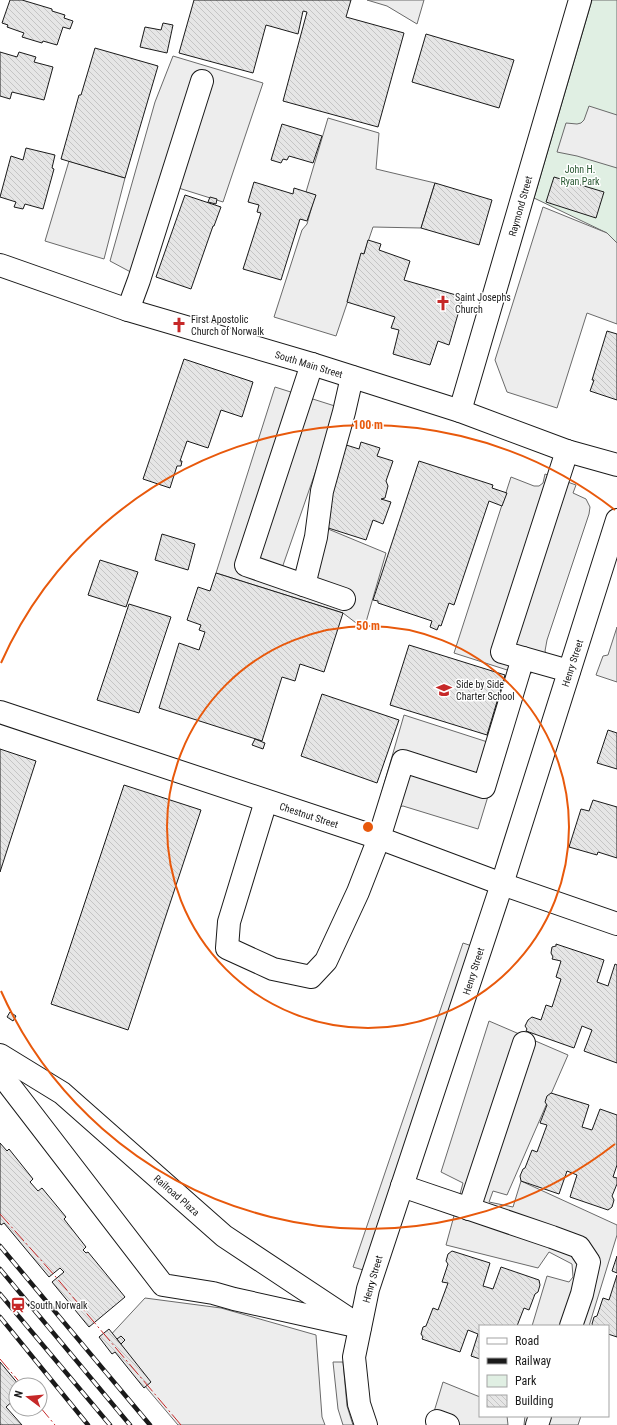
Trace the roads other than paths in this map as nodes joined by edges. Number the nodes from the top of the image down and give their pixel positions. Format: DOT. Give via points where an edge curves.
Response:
graph roads {
  1 [pos="580,0"];
  2 [pos="202,81"];
  3 [pos="0,265"];
  4 [pos="128,310"];
  5 [pos="312,364"];
  6 [pos="352,377"];
  7 [pos="460,411"];
  8 [pos="567,451"];
  9 [pos="617,465"];
  10 [pos="617,520"];
  11 [pos="304,585"];
  12 [pos="344,598"];
  13 [pos="523,658"];
  14 [pos="569,671"];
  15 [pos="0,712"];
  16 [pos="266,800"];
  17 [pos="379,838"];
  18 [pos="502,884"];
  19 [pos="617,924"];
  20 [pos="524,1043"];
  21 [pos="0,1055"];
  22 [pos="0,1073"];
  23 [pos="402,1186"];
  24 [pos="469,1209"];
  25 [pos="571,1325"];
  26 [pos="360,1327"];
  27 [pos="366,1425"];
  1 -- 7 [label="street, Raymond Street"];
  2 -- 4 [label="street"];
  3 -- 4 [label="street, South Main Street"];
  4 -- 5 [label="street, South Main Street"];
  5 -- 6 [label="street, South Main Street"];
  5 -- 11 [label="street" via="246,565"];
  6 -- 7 [label="street, South Main Street"];
  6 -- 11 [label="street" via="322,491 316,537"];
  7 -- 8 [label="street, South Main Street"];
  8 -- 9 [label="street, South Main Street"];
  8 -- 13 [label="street" via="502,652"];
  10 -- 14 [label="street, Henry Street"];
  11 -- 12 [label="street"];
  13 -- 14 [label="street"];
  13 -- 17 [label="street" via="484,787 403,761"];
  14 -- 18 [label="street, Henry Street"];
  15 -- 16 [label="street, Chestnut Street"];
  16 -- 17 [label="street, Chestnut Street"];
  16 -- 17 [label="street" via="229,922 227,948 273,969 311,977 326,961 358,892"];
  17 -- 18 [label="street, Chestnut Street"];
  18 -- 19 [label="street, Chestnut Street"];
  18 -- 23 [label="street, Henry Street"];
  20 -- 24 [label="street"];
  21 -- 26 [label="street, Railroad Plaza" via="62,1093 224,1236"];
  22 -- 26 [label="street" via="163,1285 213,1293"];
  23 -- 24 [label="street"];
  23 -- 26 [label="street, Henry Street" via="368,1289"];
  24 -- 25 [label="street" via="579,1247 589,1262"];
  26 -- 27 [label="street, Henry Street" via="354,1357 359,1404"];
}
